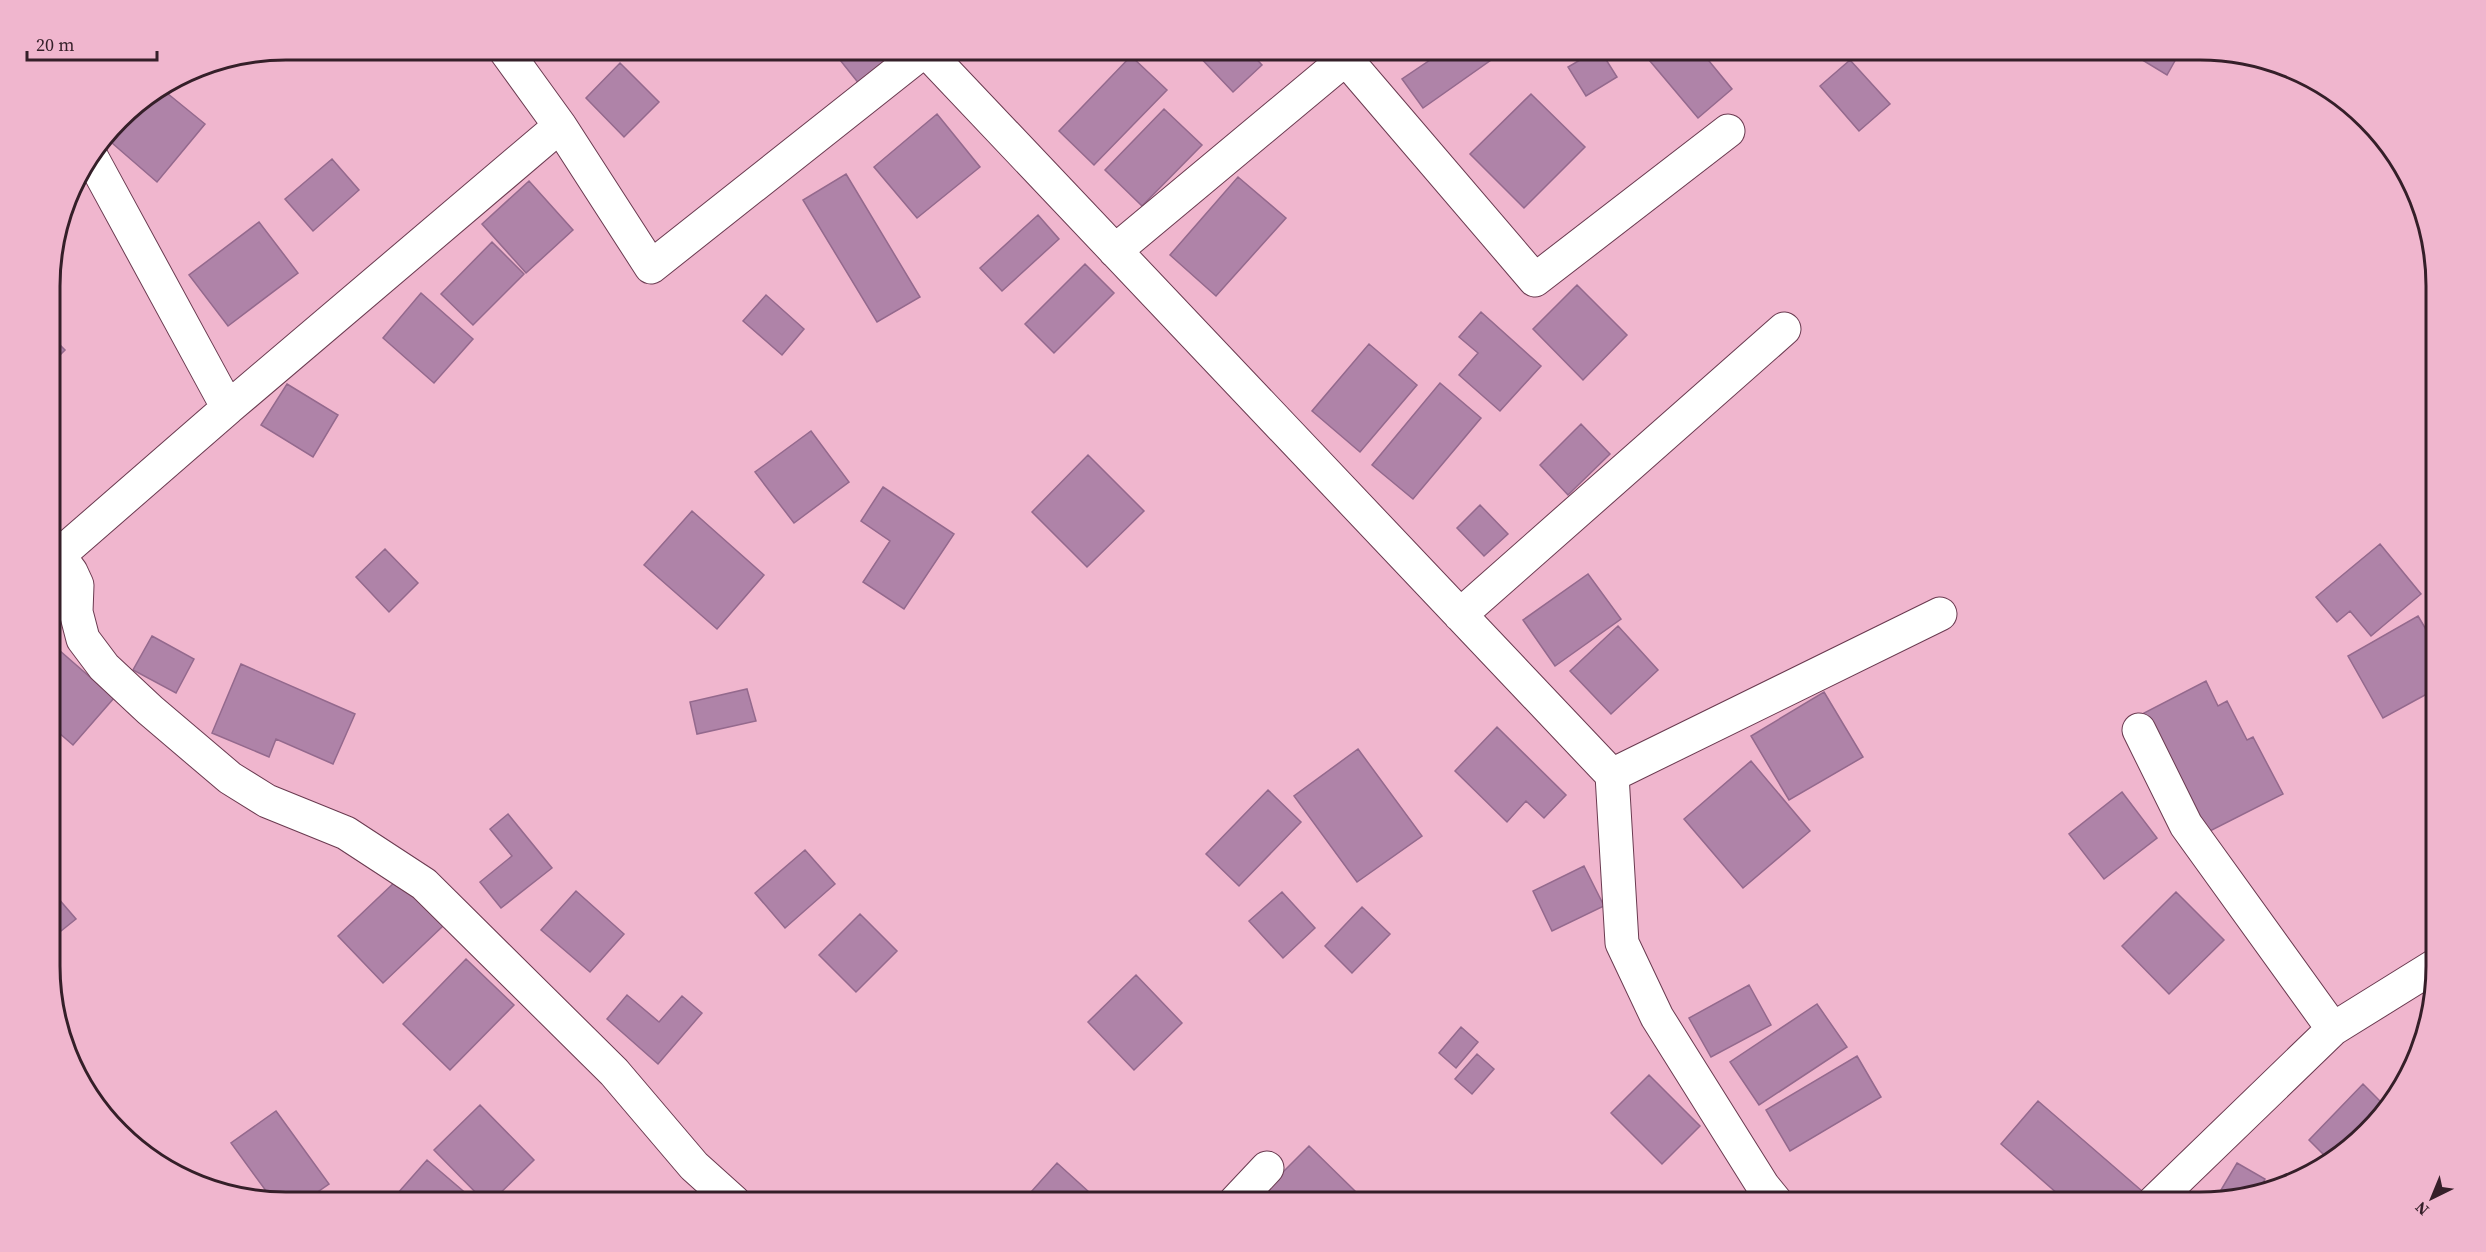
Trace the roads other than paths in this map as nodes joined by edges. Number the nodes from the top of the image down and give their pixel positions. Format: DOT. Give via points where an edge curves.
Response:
graph roads {
  1 [pos="512,60"];
  2 [pos="912,60"];
  3 [pos="934,60"];
  4 [pos="1343,60"];
  5 [pos="1355,60"];
  6 [pos="560,126"];
  7 [pos="1728,131"];
  8 [pos="96,165"];
  9 [pos="1115,251"];
  10 [pos="1784,329"];
  11 [pos="228,408"];
  12 [pos="60,546"];
  13 [pos="60,558"];
  14 [pos="1940,614"];
  15 [pos="1460,615"];
  16 [pos="2139,730"];
  17 [pos="1612,775"];
  18 [pos="2426,971"];
  19 [pos="2333,1029"];
  20 [pos="1267,1167"];
  21 [pos="723,1192"];
  22 [pos="1244,1192"];
  23 [pos="1768,1192"];
  24 [pos="2164,1192"];
  1 -- 6 [label="street"];
  2 -- 6 [label="street" via="651,267"];
  3 -- 9 [label="street"];
  4 -- 9 [label="street"];
  5 -- 7 [label="street" via="1535,280"];
  6 -- 11 [label="street"];
  8 -- 11 [label="street"];
  9 -- 15 [label="street"];
  10 -- 15 [label="street"];
  11 -- 12 [label="street"];
  13 -- 21 [label="street" via="77,585 76,612 83,639 104,667 230,778 267,801 346,833 424,884 614,1072 694,1167"];
  14 -- 17 [label="street"];
  15 -- 17 [label="street"];
  16 -- 19 [label="street" via="2186,825"];
  17 -- 23 [label="street" via="1622,943 1657,1017"];
  18 -- 19 [label="street"];
  19 -- 24 [label="street"];
  20 -- 22 [label="street"];
}
